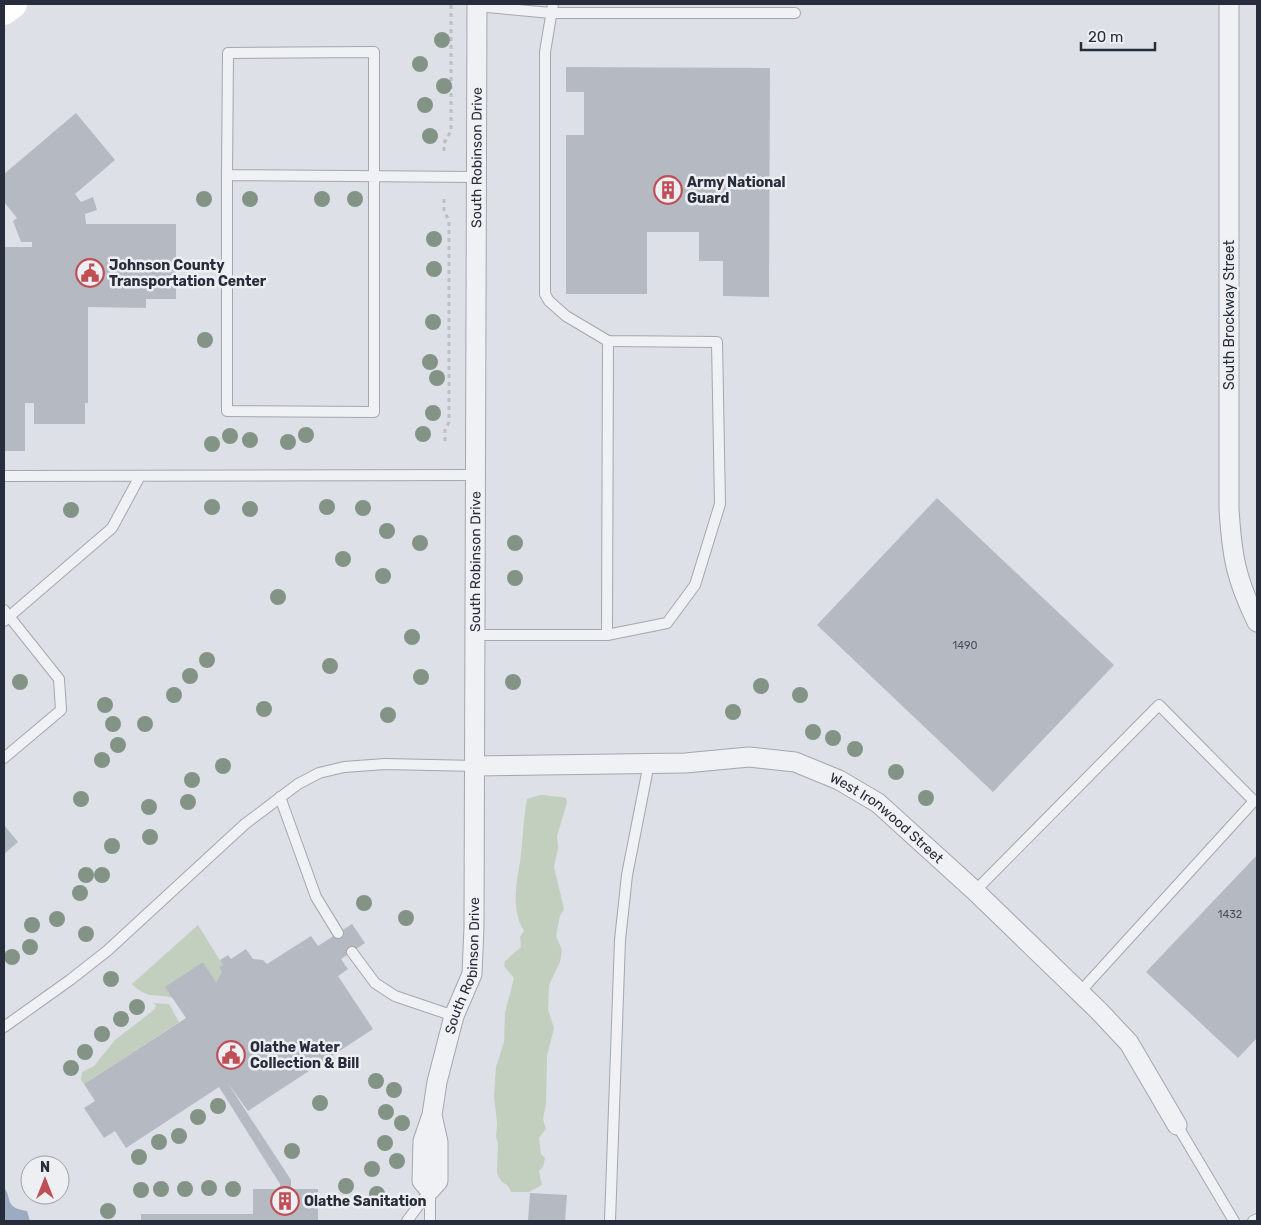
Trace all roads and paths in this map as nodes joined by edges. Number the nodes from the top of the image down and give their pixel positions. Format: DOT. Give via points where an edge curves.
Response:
graph roads {
  1 [pos="13,4"];
  2 [pos="451,4"];
  3 [pos="1230,4"];
  4 [pos="477,5"];
  5 [pos="552,8"];
  6 [pos="4,11"];
  7 [pos="796,13"];
  8 [pos="444,151"];
  9 [pos="374,174"];
  10 [pos="227,175"];
  11 [pos="477,176"];
  12 [pos="444,199"];
  13 [pos="608,341"];
  14 [pos="445,444"];
  15 [pos="476,475"];
  16 [pos="4,476"];
  17 [pos="140,476"];
  18 [pos="6,616"];
  19 [pos="1257,622"];
  20 [pos="476,635"];
  21 [pos="607,635"];
  22 [pos="4,758"];
  23 [pos="649,763"];
  24 [pos="476,766"];
  25 [pos="280,798"];
  26 [pos="975,891"];
  27 [pos="338,933"];
  28 [pos="352,952"];
  29 [pos="1079,993"];
  30 [pos="454,1016"];
  31 [pos="4,1027"];
  32 [pos="1177,1125"];
  33 [pos="430,1190"];
  34 [pos="1257,1219"];
  35 [pos="407,1221"];
  36 [pos="430,1221"];
  37 [pos="610,1221"];
  38 [pos="1234,1221"];
  39 [pos="1253,1221"];
  1 -- 6 [label="main road"];
  2 -- 8 [label="path" via="450,131"];
  3 -- 19 [label="street, South Brockway Street" via="1231,550 1241,589"];
  4 -- 5 [label="lane"];
  4 -- 11 [label="street, South Robinson Drive"];
  5 -- 7 [label="lane"];
  5 -- 13 [label="lane" via="545,52 545,294 566,316"];
  9 -- 10 [label="lane"];
  9 -- 10 [label="lane" via="374,52 292,52 228,53"];
  9 -- 10 [label="lane" via="374,412 227,411"];
  9 -- 11 [label="lane"];
  11 -- 15 [label="street, South Robinson Drive"];
  12 -- 14 [label="path" via="449,221 449,422 445,430"];
  13 -- 21 [label="lane"];
  13 -- 21 [label="lane" via="717,342 720,504 696,585 667,623"];
  15 -- 17 [label="lane"];
  15 -- 20 [label="street, South Robinson Drive"];
  16 -- 17 [label="lane"];
  17 -- 18 [label="lane" via="112,528"];
  18 -- 22 [label="lane" via="59,679 61,710"];
  20 -- 21 [label="lane"];
  20 -- 24 [label="street, South Robinson Drive"];
  23 -- 24 [label="street, West Ironwood Street"];
  23 -- 26 [label="street, West Ironwood Street" via="749,757 795,762 839,780 878,803"];
  23 -- 37 [label="lane" via="628,875 620,940"];
  24 -- 25 [label="lane" via="385,764 344,767 319,772"];
  24 -- 30 [label="street, South Robinson Drive" via="472,974"];
  25 -- 27 [label="lane" via="316,897"];
  25 -- 31 [label="lane" via="246,824 107,951"];
  26 -- 29 [label="street, West Ironwood Street"];
  26 -- 29 [label="lane" via="1159,705 1254,801"];
  28 -- 30 [label="lane" via="375,983 395,996"];
  29 -- 32 [label="street, West Ironwood Street" via="1129,1042"];
  30 -- 33 [label="street, South Robinson Drive" via="423,1141 422,1181"];
  32 -- 38 [label="lane"];
  33 -- 35 [label="lane"];
  33 -- 36 [label="lane"];
  34 -- 39 [label="lane"];
}
